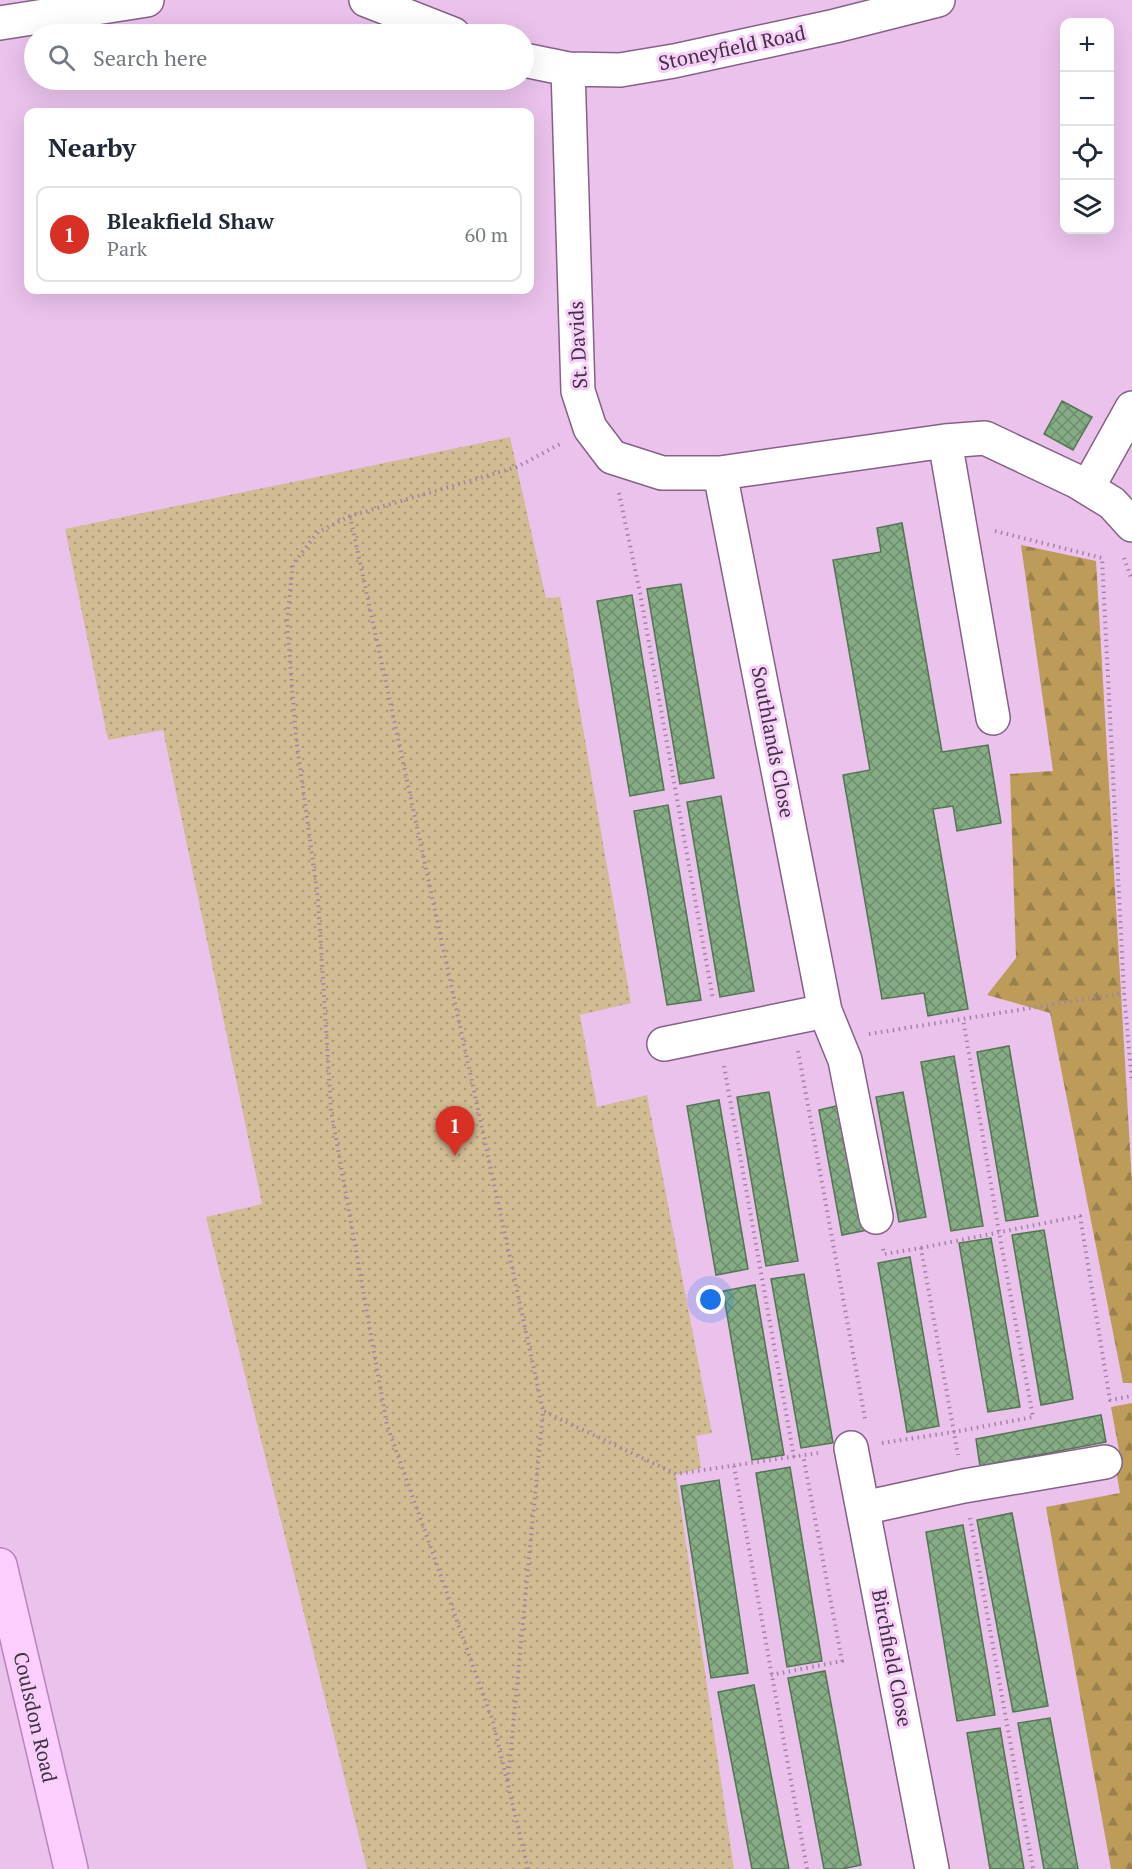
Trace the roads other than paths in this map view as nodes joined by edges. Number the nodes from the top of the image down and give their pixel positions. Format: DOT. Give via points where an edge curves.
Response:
graph roads {
  1 [pos="147,0"];
  2 [pos="366,0"];
  3 [pos="938,0"];
  4 [pos="0,23"];
  5 [pos="427,24"];
  6 [pos="534,62"];
  7 [pos="568,69"];
  8 [pos="1132,408"];
  9 [pos="945,441"];
  10 [pos="720,473"];
  11 [pos="1088,487"];
  12 [pos="1132,525"];
  13 [pos="993,718"];
  14 [pos="831,1025"];
  15 [pos="664,1044"];
  16 [pos="876,1217"];
  17 [pos="860,1447"];
  18 [pos="1105,1462"];
  19 [pos="863,1508"];
  20 [pos="0,1565"];
  21 [pos="71,1869"];
  22 [pos="932,1869"];
  1 -- 4 [label="street"];
  2 -- 5 [label="street"];
  3 -- 7 [label="street, Stoneyfield Road" via="674,61 620,70"];
  6 -- 7 [label="street, Stoneyfield Road"];
  7 -- 10 [label="street, St. Davids" via="578,391 590,428 612,458 662,473"];
  8 -- 11 [label="street"];
  9 -- 10 [label="street"];
  9 -- 11 [label="street" via="985,438"];
  9 -- 13 [label="street"];
  10 -- 14 [label="street, Southlands Close"];
  11 -- 12 [label="street" via="1112,503"];
  14 -- 15 [label="street" via="792,1018"];
  14 -- 16 [label="street, Southlands Close" via="845,1060"];
  17 -- 19 [label="street, Birchfield Close"];
  18 -- 19 [label="street"];
  19 -- 22 [label="street, Birchfield Close"];
  20 -- 21 [label="main road, Coulsdon Road"];
}
